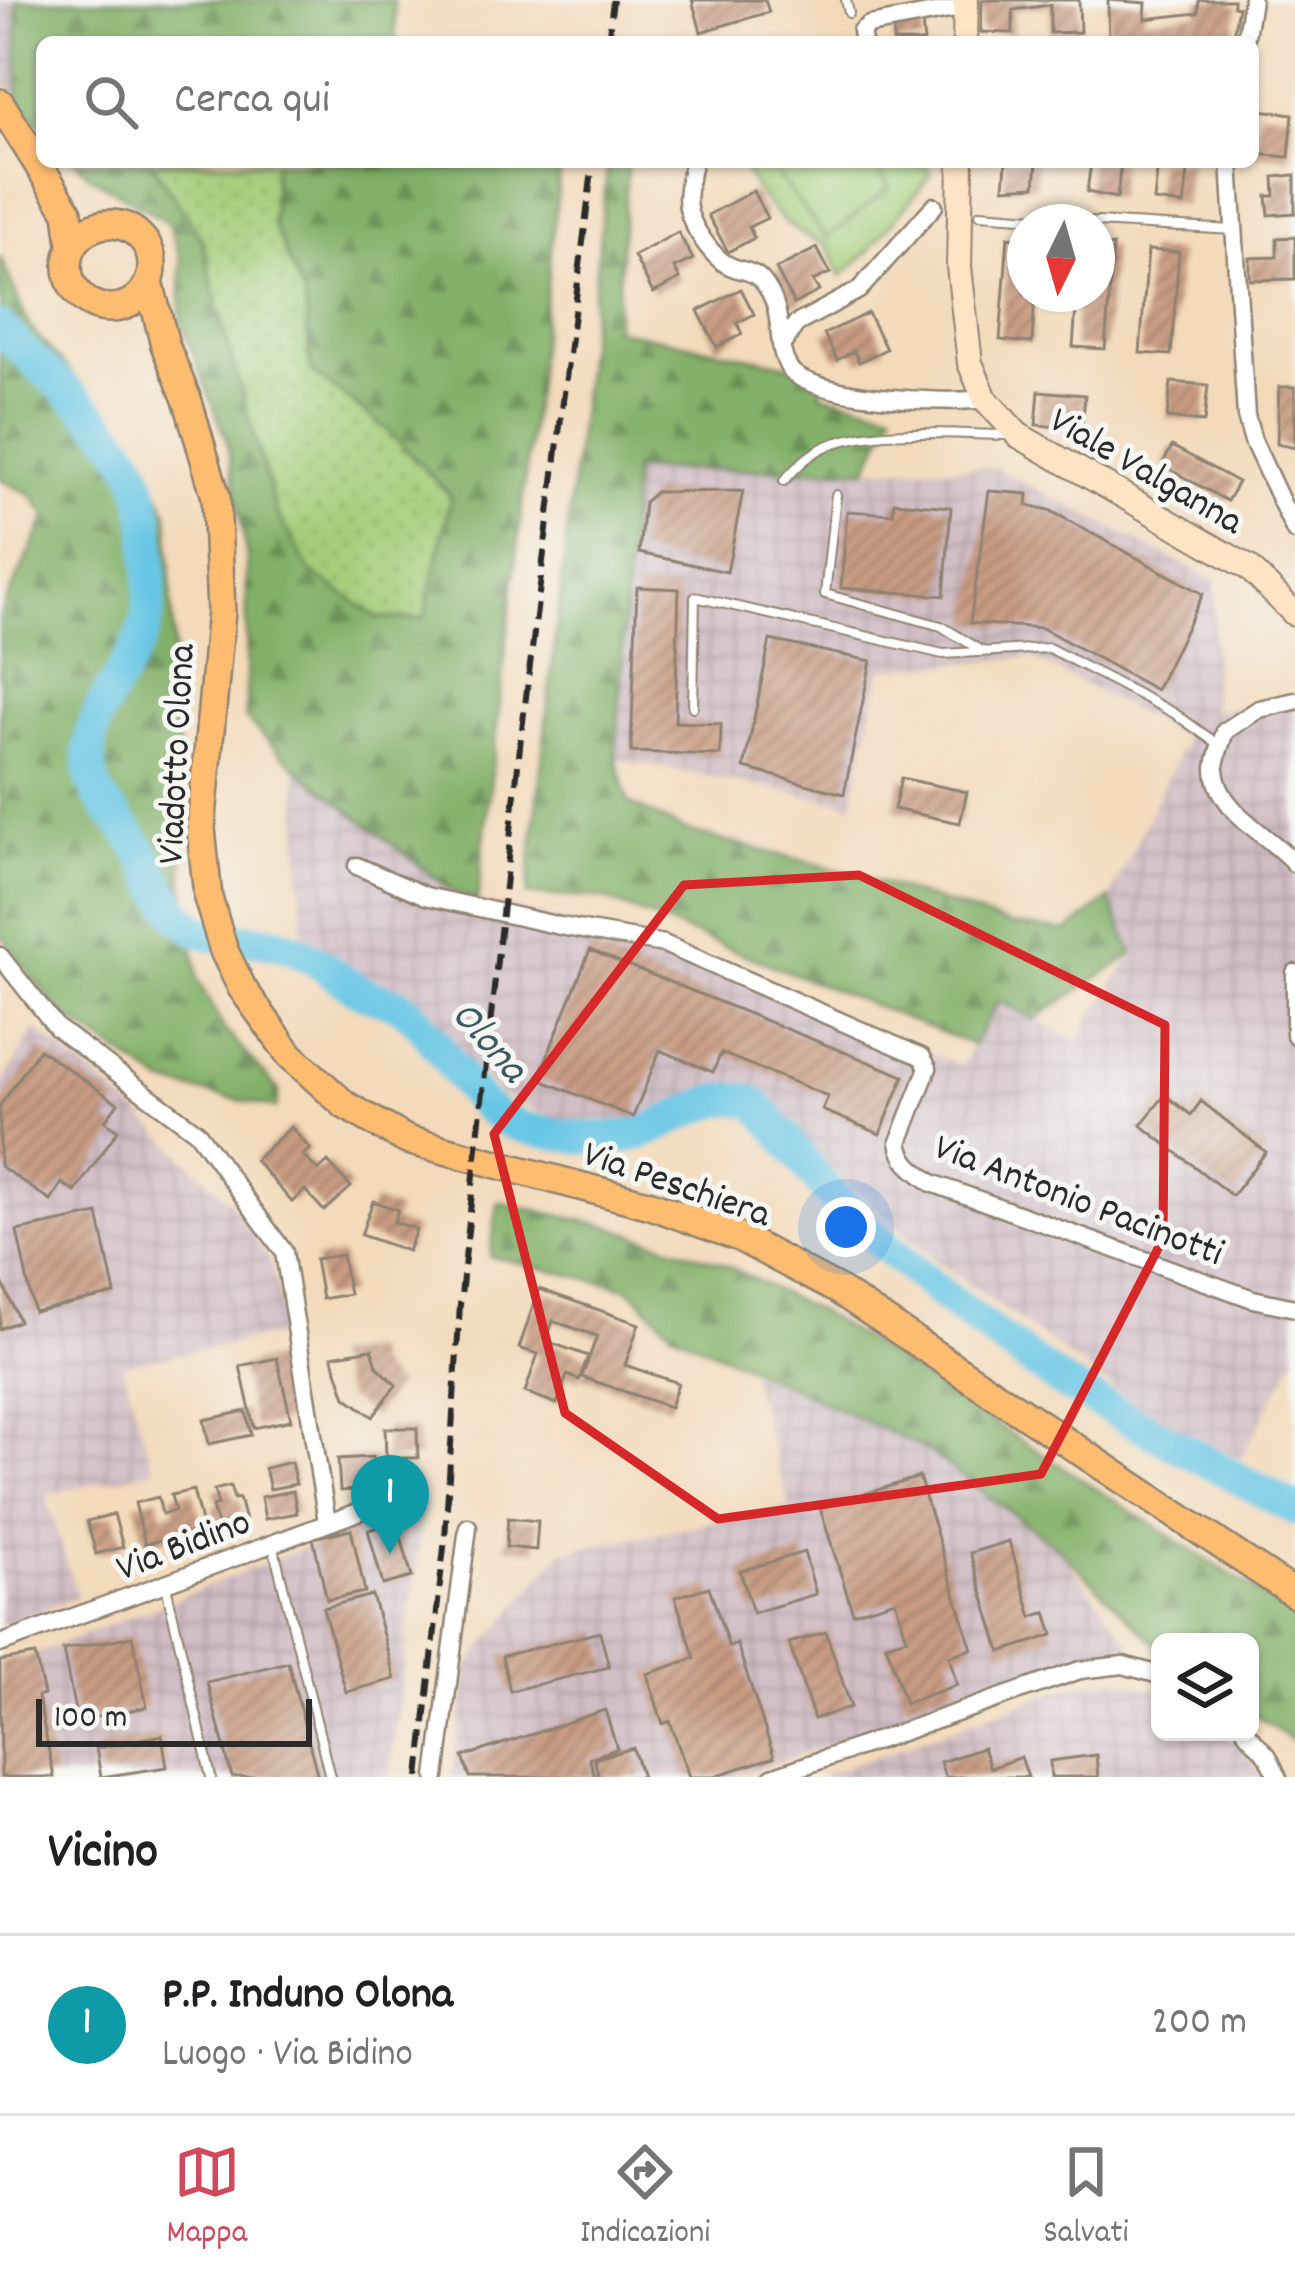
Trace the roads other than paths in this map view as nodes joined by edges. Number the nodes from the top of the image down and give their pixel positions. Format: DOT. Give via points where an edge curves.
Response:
graph roads {
  1 [pos="846,0"];
  2 [pos="1252,0"];
  3 [pos="966,3"];
  4 [pos="849,13"];
  5 [pos="861,36"];
  6 [pos="965,36"];
  7 [pos="1247,36"];
  8 [pos="0,103"];
  9 [pos="36,157"];
  10 [pos="693,168"];
  11 [pos="962,168"];
  12 [pos="1230,168"];
  13 [pos="44,169"];
  14 [pos="934,206"];
  15 [pos="980,214"];
  16 [pos="1007,216"];
  17 [pos="1115,223"];
  18 [pos="124,225"];
  19 [pos="1234,230"];
  20 [pos="72,244"];
  21 [pos="149,282"];
  22 [pos="112,308"];
  23 [pos="165,345"];
  24 [pos="782,348"];
  25 [pos="985,399"];
  26 [pos="1018,435"];
  27 [pos="784,481"];
  28 [pos="836,495"];
  29 [pos="1295,531"];
  30 [pos="1295,614"];
  31 [pos="983,652"];
  32 [pos="1295,701"];
  33 [pos="692,707"];
  34 [pos="1221,746"];
  35 [pos="1295,865"];
  36 [pos="357,866"];
  37 [pos="0,956"];
  38 [pos="232,967"];
  39 [pos="1295,973"];
  40 [pos="1295,1035"];
  41 [pos="1295,1308"];
  42 [pos="388,1501"];
  43 [pos="327,1522"];
  44 [pos="468,1527"];
  45 [pos="273,1543"];
  46 [pos="165,1584"];
  47 [pos="1295,1594"];
  48 [pos="0,1644"];
  49 [pos="1151,1673"];
  50 [pos="1254,1741"];
  51 [pos="211,1777"];
  52 [pos="330,1777"];
  53 [pos="436,1777"];
  54 [pos="772,1777"];
  55 [pos="1278,1777"];
  1 -- 4 [label="lane"];
  2 -- 7 [label="street"];
  3 -- 5 [label="street" via="869,26"];
  3 -- 6 [label="main road"];
  8 -- 9 [label="main road"];
  10 -- 24 [label="street" via="688,212 719,260 764,282"];
  11 -- 25 [label="main road, Viale Valganna" via="959,267 970,363"];
  12 -- 19 [label="street"];
  13 -- 18 [label="main road" via="80,203"];
  13 -- 20 [label="main road" via="68,212"];
  14 -- 24 [label="street" via="868,282 796,324"];
  15 -- 16 [label="lane"];
  17 -- 19 [label="lane"];
  18 -- 20 [label="main road" via="94,226"];
  18 -- 21 [label="main road" via="151,254"];
  19 -- 29 [label="street" via="1246,416"];
  20 -- 22 [label="main road" via="70,282 91,304"];
  21 -- 22 [label="main road" via="135,300"];
  21 -- 23 [label="main road"];
  22 -- 23 [label="main road"];
  23 -- 38 [label="main road, Viadotto Olona" via="216,497 221,611 201,851"];
  24 -- 25 [label="street" via="796,376 845,392"];
  25 -- 26 [label="main road, Viale Valganna"];
  26 -- 27 [label="lane" via="863,436 827,446"];
  26 -- 30 [label="main road, Viale Valganna" via="1249,568"];
  28 -- 31 [label="lane" via="825,593 941,626"];
  31 -- 33 [label="lane" via="943,654 695,597"];
  31 -- 34 [label="lane" via="1049,648"];
  32 -- 34 [label="street" via="1259,709 1225,731"];
  34 -- 35 [label="street" via="1215,768 1224,796"];
  36 -- 41 [label="street, Via Antonio Pacinotti" via="426,896 664,944 922,1057 928,1068 899,1142 910,1166 932,1183"];
  37 -- 43 [label="street" via="57,1028 197,1132 284,1252"];
  38 -- 47 [label="main road, Via Peschiera" via="290,1055 363,1117 431,1149 574,1182 739,1237 838,1290"];
  39 -- 40 [label="street"];
  42 -- 43 [label="street, Via Bidino"];
  43 -- 45 [label="street, Via Bidino"];
  44 -- 53 [label="street"];
  45 -- 46 [label="street, Via Bidino"];
  45 -- 52 [label="lane"];
  46 -- 48 [label="street, Via Bidino"];
  46 -- 51 [label="lane"];
  49 -- 54 [label="street" via="1123,1665 1080,1670"];
  50 -- 55 [label="street"];
}
